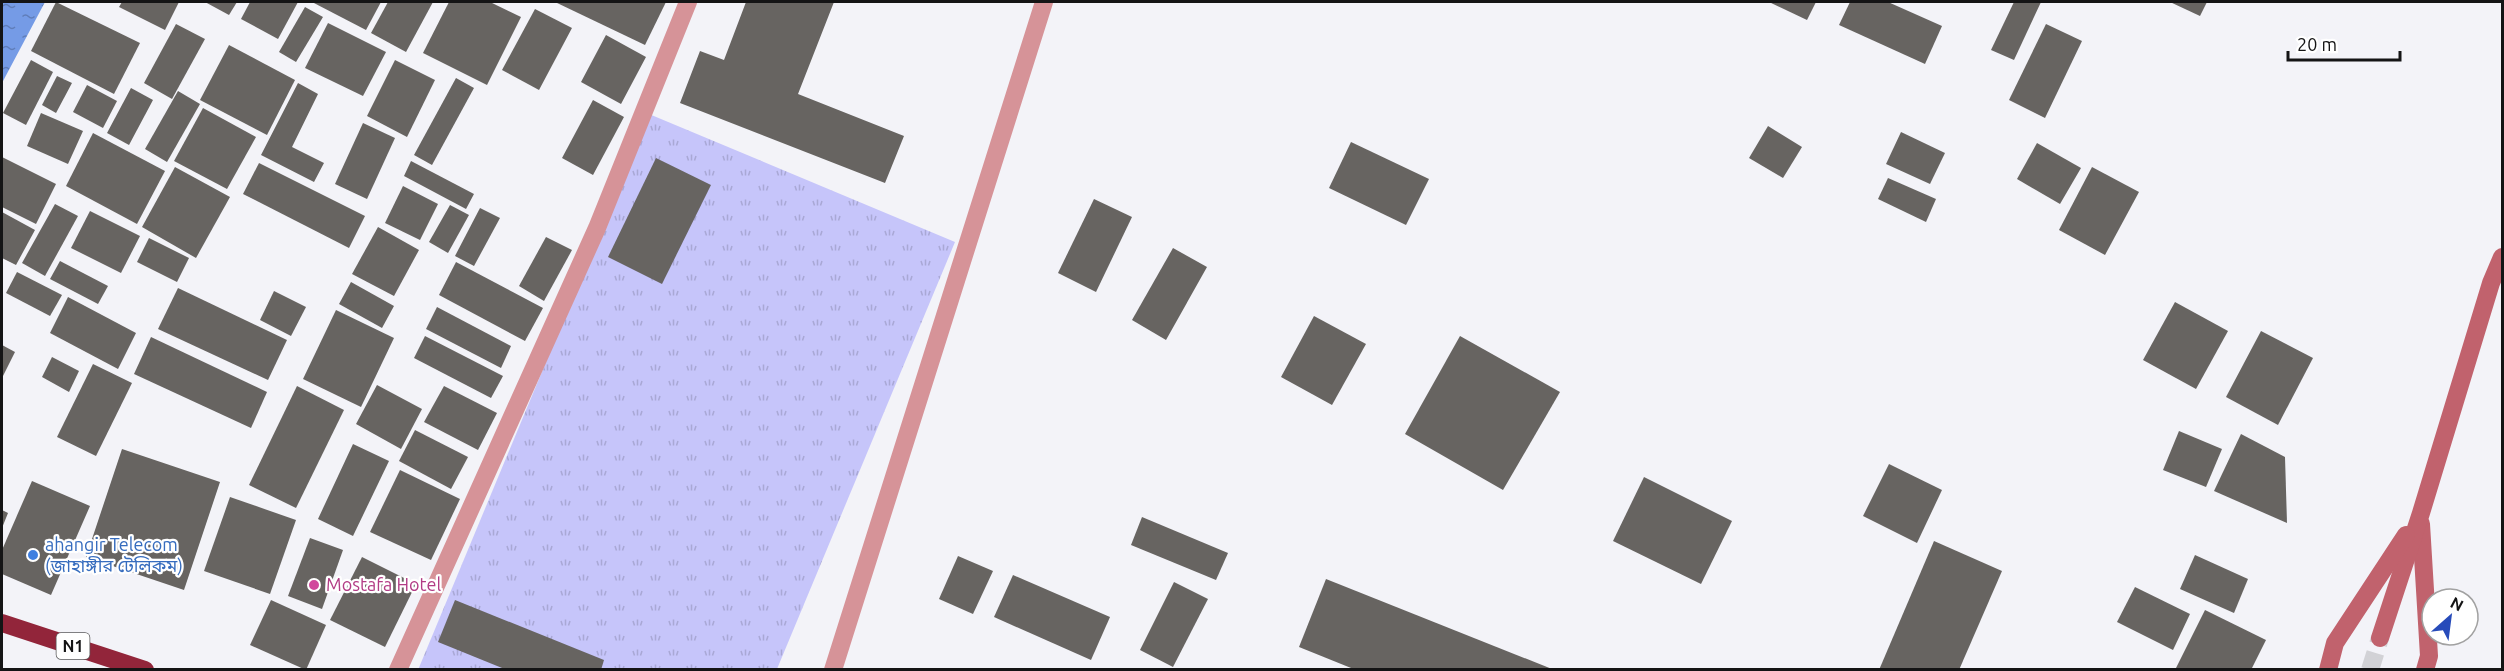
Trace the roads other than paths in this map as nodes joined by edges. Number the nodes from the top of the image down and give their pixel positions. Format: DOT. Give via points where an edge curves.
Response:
graph roads {
  1 [pos="688,2"];
  2 [pos="1044,2"];
  3 [pos="2502,257"];
  4 [pos="2421,513"];
  5 [pos="2,623"];
  6 [pos="2380,638"];
  7 [pos="145,669"];
  8 [pos="398,669"];
  9 [pos="833,669"];
  10 [pos="2328,669"];
  11 [pos="2426,669"];
  1 -- 8 [label="street" via="597,228"];
  2 -- 9 [label="street"];
  3 -- 4 [label="main road"];
  4 -- 6 [label="main road"];
  4 -- 10 [label="main road" via="2335,643"];
  4 -- 11 [label="main road" via="2429,656"];
  5 -- 7 [label="highway, N1"];
}
